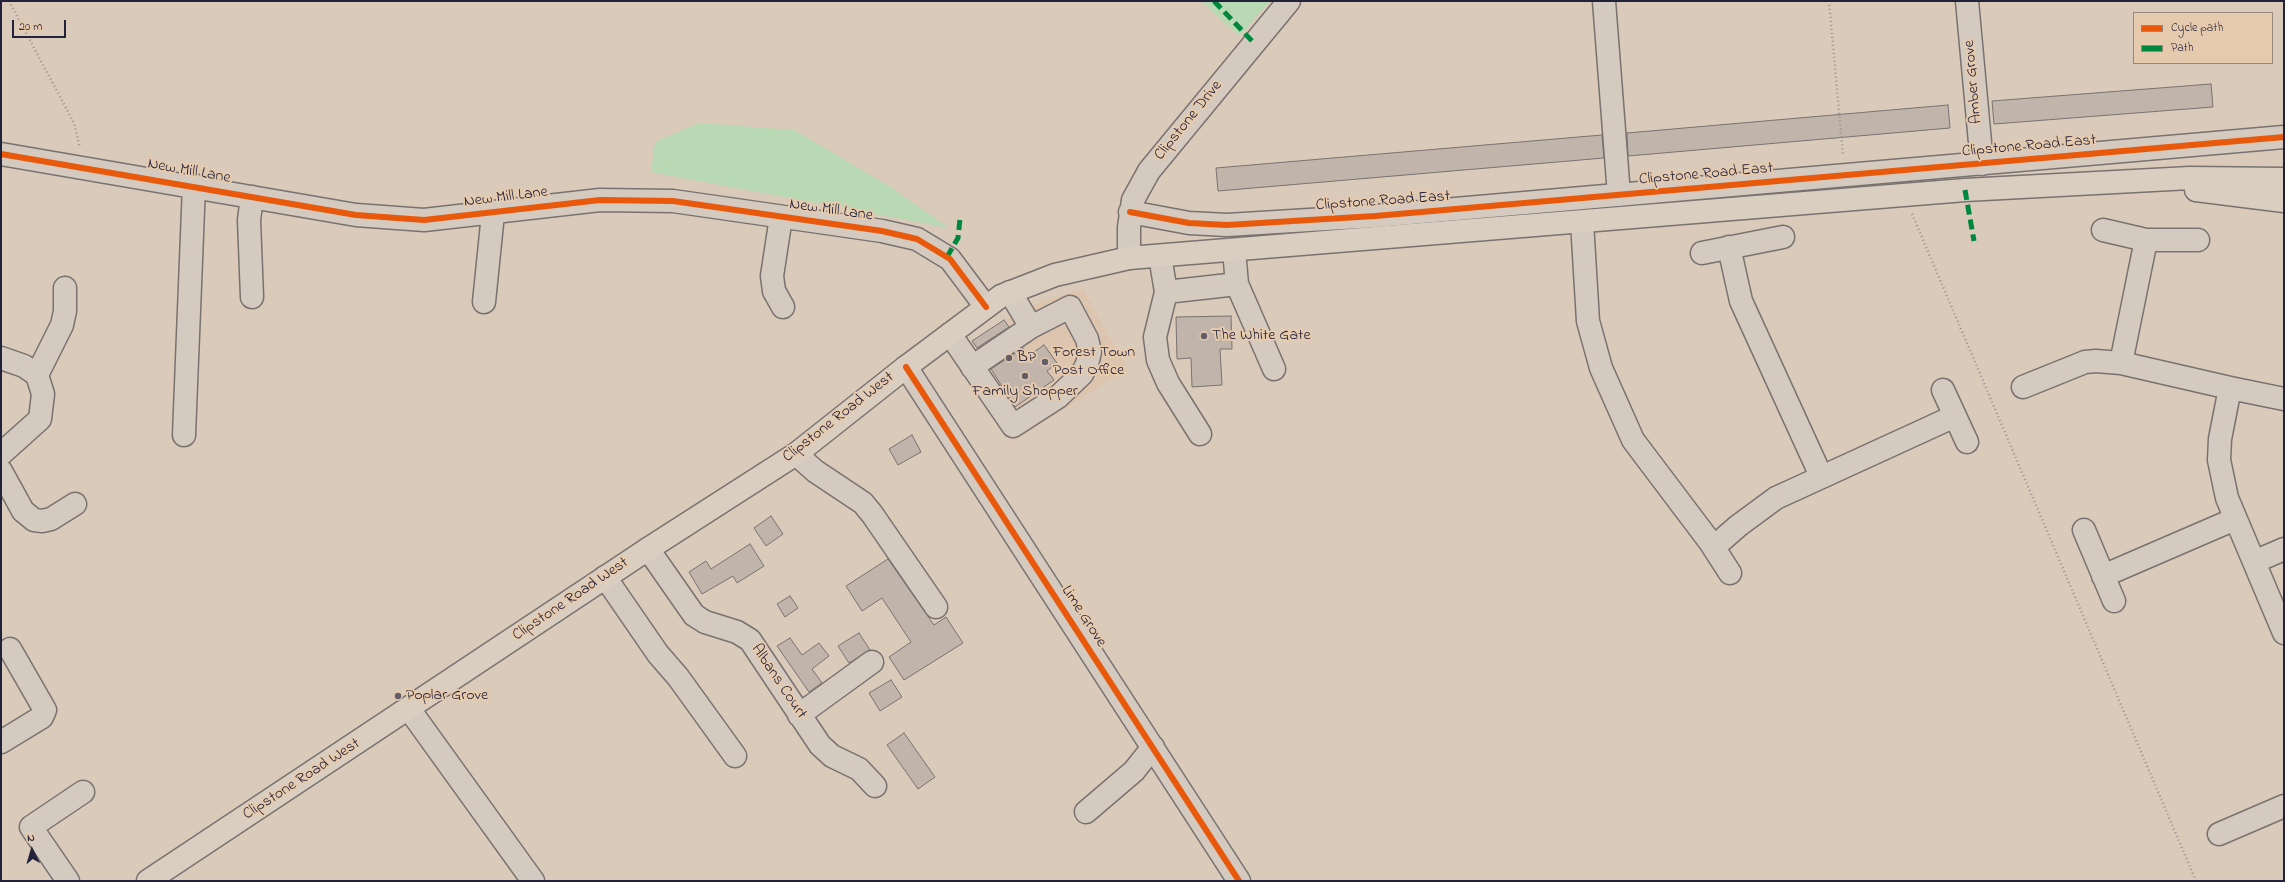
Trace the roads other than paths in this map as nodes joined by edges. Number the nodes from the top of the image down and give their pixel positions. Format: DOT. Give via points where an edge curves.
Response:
graph roads {
  1 [pos="1289,1"];
  2 [pos="1604,1"];
  3 [pos="1967,1"];
  4 [pos="2284,137"];
  5 [pos="1,154"];
  6 [pos="1982,164"];
  7 [pos="2284,179"];
  8 [pos="2119,182"];
  9 [pos="194,186"];
  10 [pos="1619,195"];
  11 [pos="252,197"];
  12 [pos="2284,201"];
  13 [pos="1130,212"];
  14 [pos="493,214"];
  15 [pos="781,217"];
  16 [pos="1582,222"];
  17 [pos="2103,230"];
  18 [pos="1783,237"];
  19 [pos="2146,240"];
  20 [pos="2198,240"];
  21 [pos="1729,247"];
  22 [pos="1234,250"];
  23 [pos="1702,253"];
  24 [pos="1160,256"];
  25 [pos="1130,258"];
  26 [pos="1238,284"];
  27 [pos="65,288"];
  28 [pos="1010,292"];
  29 [pos="1166,292"];
  30 [pos="252,297"];
  31 [pos="484,302"];
  32 [pos="783,307"];
  33 [pos="986,307"];
  34 [pos="1031,327"];
  35 [pos="950,334"];
  36 [pos="1,358"];
  37 [pos="2121,364"];
  38 [pos="906,367"];
  39 [pos="972,367"];
  40 [pos="1274,369"];
  41 [pos="37,375"];
  42 [pos="2023,387"];
  43 [pos="2230,388"];
  44 [pos="1944,390"];
  45 [pos="2284,398"];
  46 [pos="1955,416"];
  47 [pos="1200,434"];
  48 [pos="184,435"];
  49 [pos="1967,442"];
  50 [pos="1,454"];
  51 [pos="796,454"];
  52 [pos="1,471"];
  53 [pos="1821,476"];
  54 [pos="75,504"];
  55 [pos="2235,519"];
  56 [pos="2084,530"];
  57 [pos="1714,547"];
  58 [pos="648,549"];
  59 [pos="2284,549"];
  60 [pos="2254,562"];
  61 [pos="1730,573"];
  62 [pos="2103,576"];
  63 [pos="605,577"];
  64 [pos="2114,601"];
  65 [pos="936,607"];
  66 [pos="2284,632"];
  67 [pos="10,649"];
  68 [pos="872,662"];
  69 [pos="409,709"];
  70 [pos="800,715"];
  71 [pos="1,742"];
  72 [pos="1153,747"];
  73 [pos="735,756"];
  74 [pos="875,786"];
  75 [pos="83,792"];
  76 [pos="2284,806"];
  77 [pos="1086,812"];
  78 [pos="2219,834"];
  79 [pos="68,881"];
  80 [pos="148,881"];
  81 [pos="533,881"];
  82 [pos="1239,881"];
  1 -- 13 [label="street, Clipstone Drive" via="1149,171 1133,200"];
  2 -- 10 [label="street"];
  3 -- 6 [label="street, Amber Grove"];
  4 -- 6 [label="street, Clipstone Road East"];
  5 -- 9 [label="street, New Mill Lane"];
  6 -- 10 [label="street, Clipstone Road East"];
  7 -- 8 [label="main road" via="2190,178"];
  8 -- 12 [label="main road"];
  8 -- 16 [label="main road" via="1965,190"];
  9 -- 11 [label="street, New Mill Lane"];
  9 -- 48 [label="street"];
  10 -- 13 [label="street, Clipstone Road East" via="1383,216 1227,225 1182,222"];
  11 -- 14 [label="street, New Mill Lane" via="356,215 424,220"];
  11 -- 30 [label="street" via="249,220"];
  13 -- 25 [label="street, Clipstone Drive"];
  14 -- 15 [label="street, New Mill Lane" via="600,200 637,200 673,201"];
  14 -- 31 [label="street"];
  15 -- 32 [label="street" via="772,276 774,291"];
  15 -- 33 [label="street, New Mill Lane" via="882,231 917,239 950,259"];
  16 -- 22 [label="main road"];
  16 -- 57 [label="street" via="1588,320 1601,368 1634,440"];
  17 -- 19 [label="street"];
  18 -- 21 [label="street"];
  19 -- 20 [label="street"];
  19 -- 37 [label="street"];
  21 -- 23 [label="street"];
  21 -- 53 [label="street" via="1741,301"];
  22 -- 24 [label="main road"];
  22 -- 26 [label="street"];
  24 -- 25 [label="main road"];
  24 -- 29 [label="street"];
  25 -- 28 [label="main road" via="1055,275"];
  26 -- 29 [label="street"];
  26 -- 40 [label="street"];
  27 -- 41 [label="street" via="62,325"];
  28 -- 33 [label="main road"];
  28 -- 34 [label="street"];
  29 -- 47 [label="street" via="1155,337 1158,360 1168,383"];
  33 -- 35 [label="main road, Clipstone Road West"];
  34 -- 39 [label="street"];
  34 -- 39 [label="street" via="1070,307 1087,339 1090,352 1088,364 1082,374 1058,397 1037,412 1013,426"];
  35 -- 38 [label="main road, Clipstone Road West"];
  35 -- 39 [label="street"];
  36 -- 41 [label="street" via="24,366"];
  37 -- 42 [label="street" via="2085,362"];
  37 -- 43 [label="street"];
  38 -- 51 [label="main road, Clipstone Road West"];
  38 -- 72 [label="street, Lime Grove"];
  41 -- 50 [label="street" via="43,394 40,419"];
  43 -- 45 [label="street"];
  43 -- 55 [label="street" via="2220,439 2219,460 2222,483"];
  44 -- 46 [label="street"];
  46 -- 49 [label="street"];
  46 -- 53 [label="street"];
  51 -- 58 [label="main road, Clipstone Road West"];
  51 -- 65 [label="street" via="814,471 863,503"];
  52 -- 54 [label="street" via="23,510 34,520 42,522 51,519"];
  53 -- 57 [label="street" via="1776,498"];
  55 -- 60 [label="street"];
  55 -- 62 [label="street"];
  56 -- 62 [label="street"];
  57 -- 61 [label="street"];
  58 -- 63 [label="main road, Clipstone Road West"];
  58 -- 70 [label="street, Albans Court" via="694,614 705,622 737,632 750,640"];
  59 -- 60 [label="street"];
  60 -- 66 [label="street"];
  62 -- 64 [label="street"];
  63 -- 69 [label="main road, Clipstone Road West"];
  63 -- 73 [label="street" via="658,654 678,677"];
  67 -- 71 [label="street" via="46,710 42,717"];
  68 -- 70 [label="street"];
  69 -- 80 [label="main road, Clipstone Road West"];
  69 -- 81 [label="street"];
  70 -- 74 [label="street, Albans Court" via="820,745 832,756 859,769"];
  72 -- 77 [label="street" via="1134,771"];
  72 -- 82 [label="street, Lime Grove"];
  75 -- 79 [label="street" via="31,827"];
  76 -- 78 [label="street"];
}
